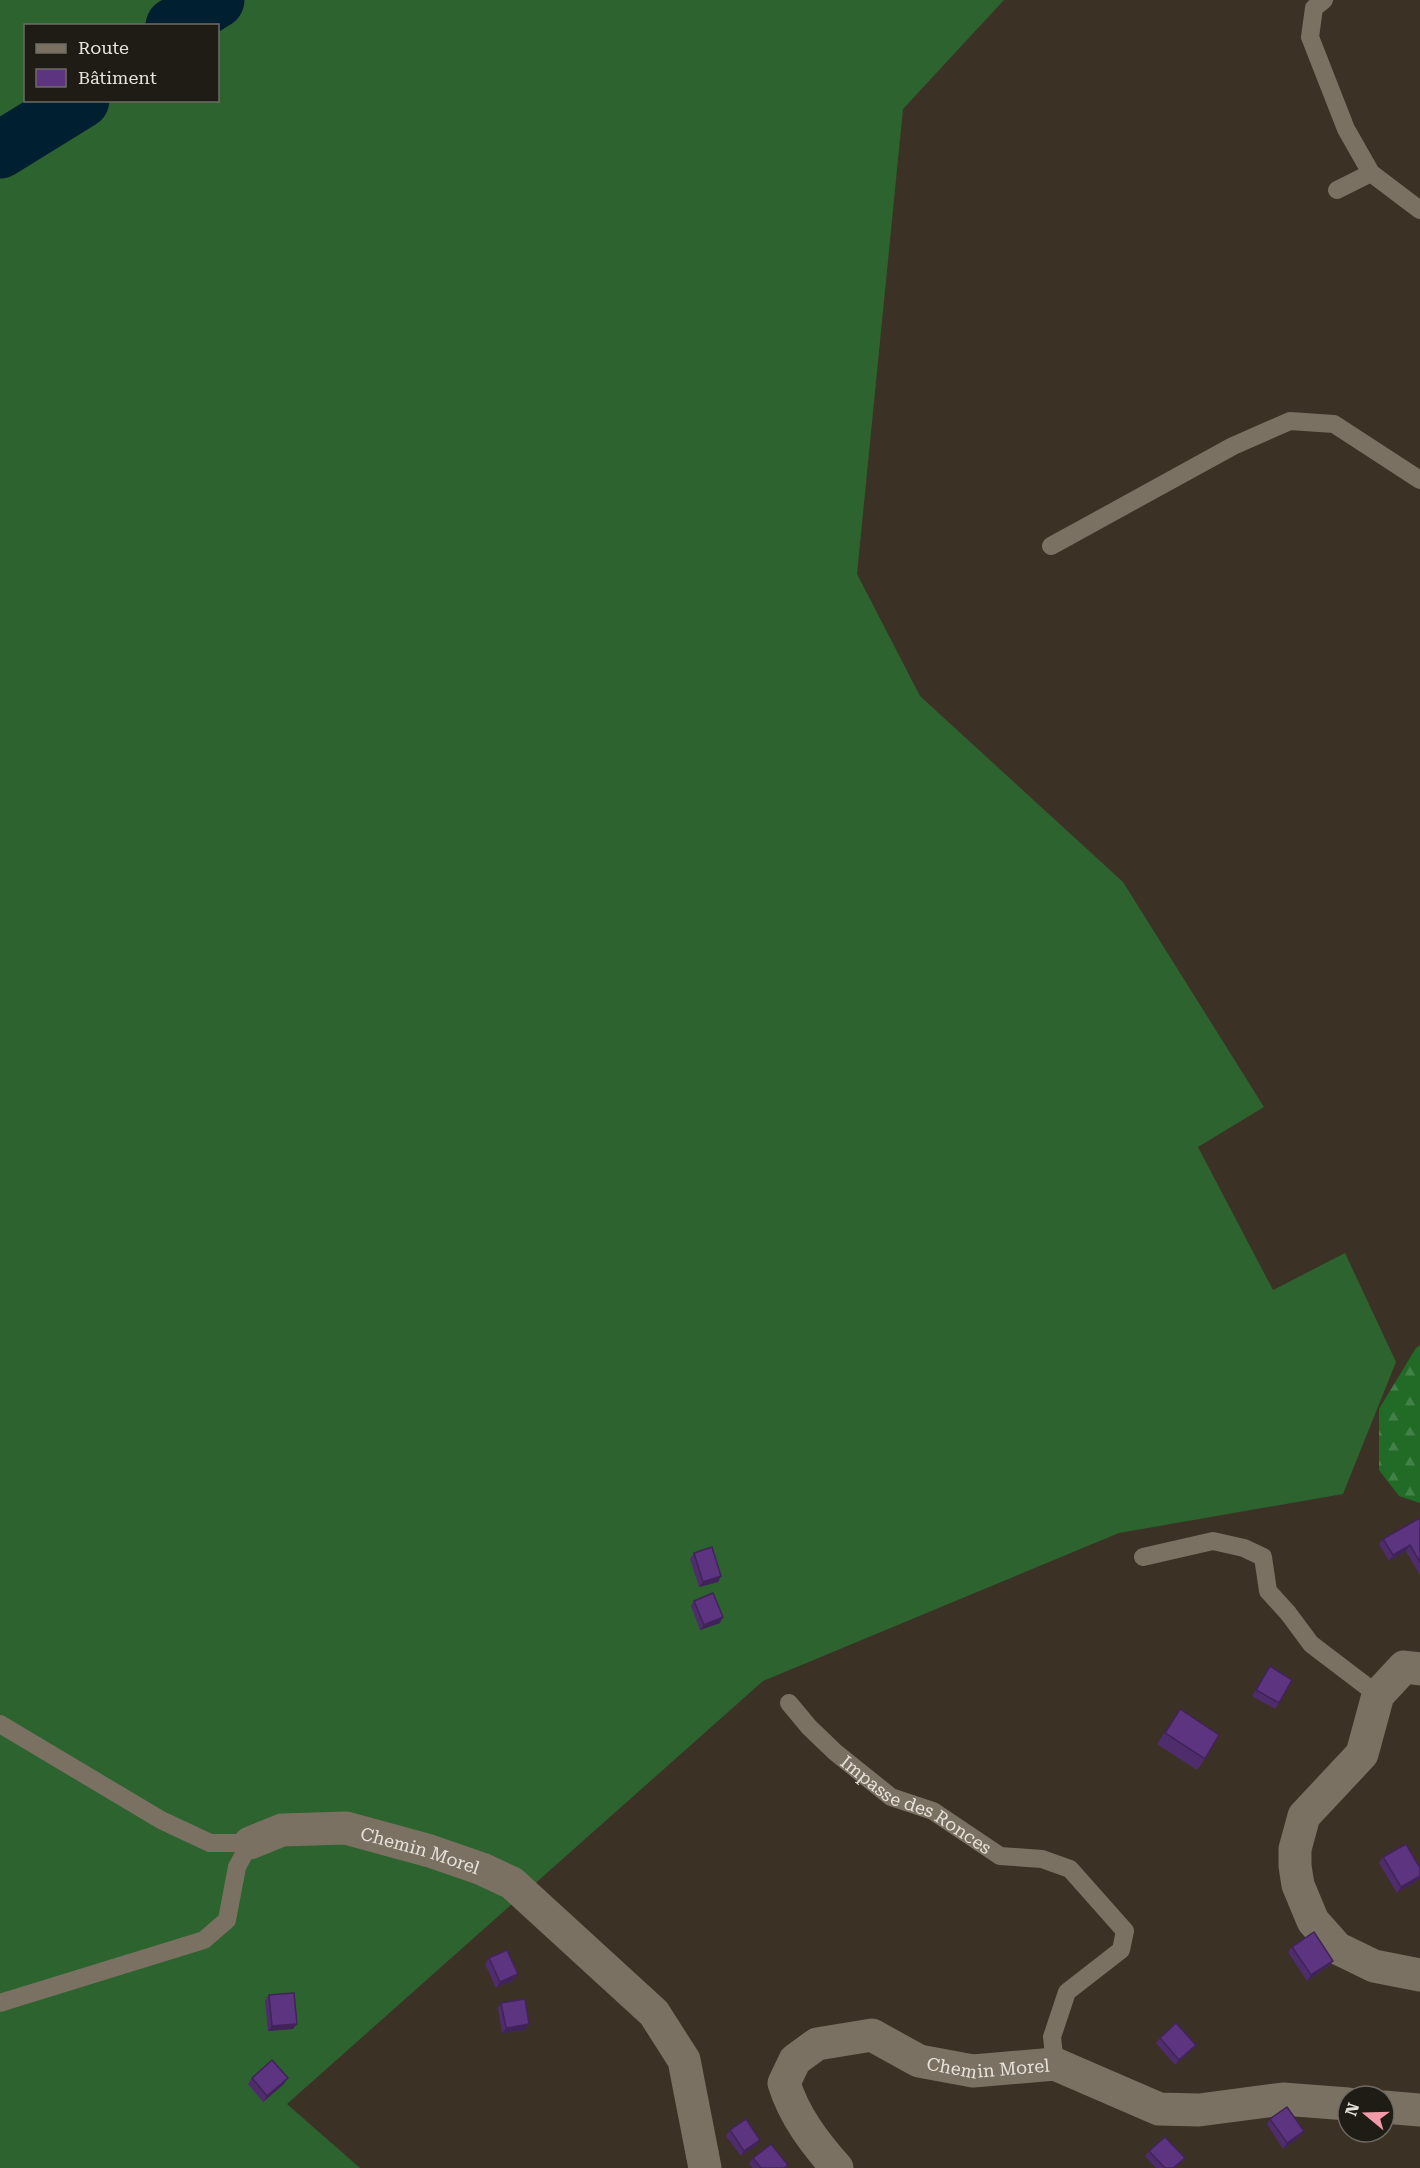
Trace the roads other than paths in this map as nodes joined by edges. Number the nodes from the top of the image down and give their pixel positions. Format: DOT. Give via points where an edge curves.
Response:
graph roads {
  1 [pos="1324,0"];
  2 [pos="1371,173"];
  3 [pos="1337,190"];
  4 [pos="1420,210"];
  5 [pos="1420,480"];
  6 [pos="1051,546"];
  7 [pos="1143,1557"];
  8 [pos="1420,1669"];
  9 [pos="1378,1695"];
  10 [pos="789,1703"];
  11 [pos="0,1724"];
  12 [pos="250,1843"];
  13 [pos="1420,1975"];
  14 [pos="0,2003"];
  15 [pos="1054,2064"];
  16 [pos="1336,2103"];
  17 [pos="1396,2108"];
  18 [pos="1420,2110"];
  19 [pos="705,2168"];
  20 [pos="837,2168"];
  1 -- 2 [label="lane" via="1314,8 1310,37 1346,129"];
  2 -- 3 [label="lane"];
  2 -- 4 [label="lane"];
  5 -- 6 [label="lane" via="1334,424 1290,421 1233,446"];
  7 -- 9 [label="lane" via="1212,1541 1263,1557 1268,1591 1311,1644"];
  8 -- 9 [label="street" via="1404,1667"];
  9 -- 13 [label="street" via="1362,1754 1304,1816 1296,1849 1298,1885 1313,1921 1337,1948 1374,1966"];
  10 -- 15 [label="lane, Impasse des Ronces" via="835,1752 891,1797 933,1811 1000,1856 1042,1858 1070,1869 1125,1931 1121,1950 1067,1992 1052,2037"];
  11 -- 12 [label="lane, Chemin Morel" via="161,1820 210,1843"];
  12 -- 14 [label="lane" via="237,1867 227,1920 204,1940"];
  12 -- 19 [label="street, Chemin Morel" via="282,1830 346,1828 430,1851 512,1883 654,2013 684,2060"];
  15 -- 16 [label="street, Chemin Morel" via="1159,2109 1199,2110 1283,2098"];
  15 -- 20 [label="street, Chemin Morel" via="973,2071 919,2061 872,2035 817,2044 795,2060 784,2083 804,2127"];
  17 -- 18 [label="street"];
}
